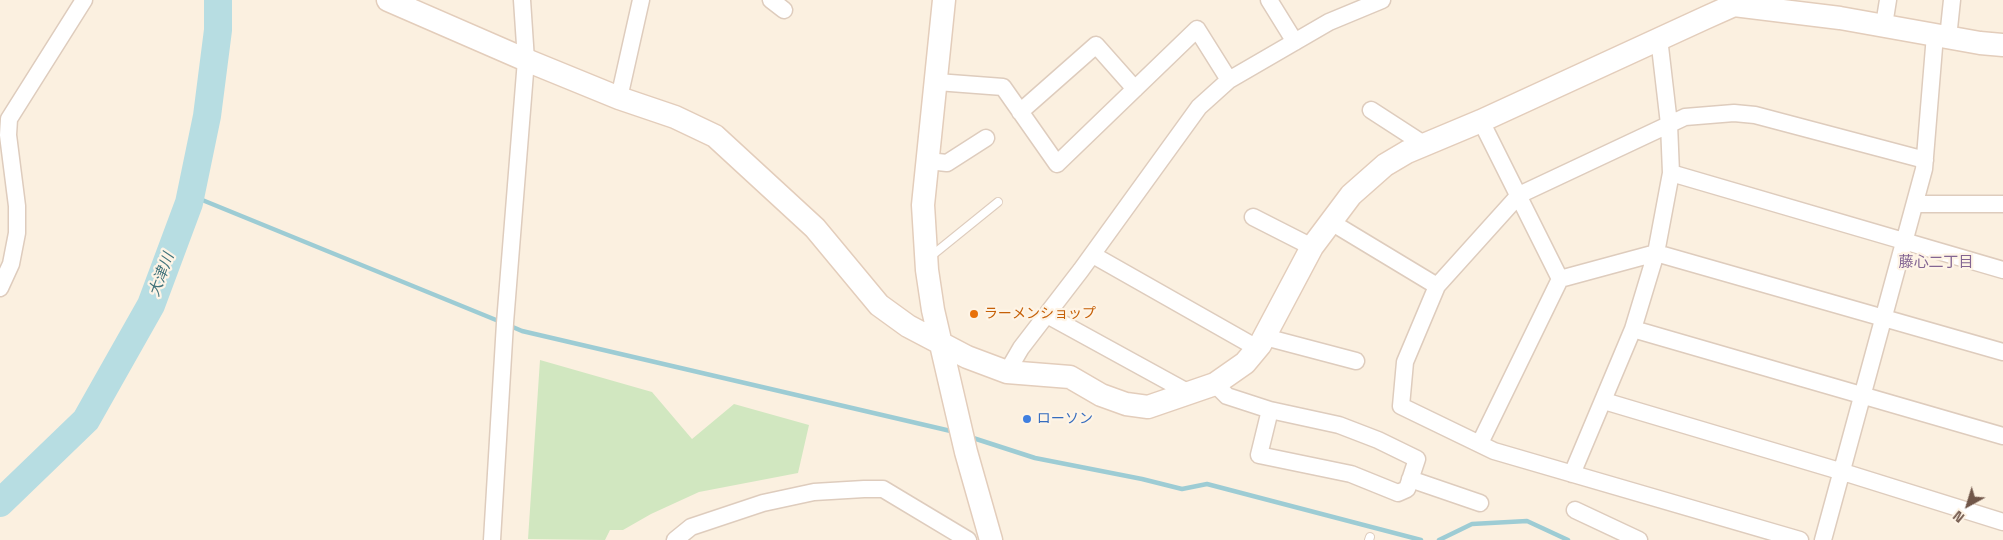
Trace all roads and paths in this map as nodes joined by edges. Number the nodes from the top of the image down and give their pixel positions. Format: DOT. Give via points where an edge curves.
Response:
graph roads {
  1 [pos="84,0"];
  2 [pos="388,0"];
  3 [pos="522,0"];
  4 [pos="641,0"];
  5 [pos="944,0"];
  6 [pos="1268,0"];
  7 [pos="1382,0"];
  8 [pos="1888,0"];
  9 [pos="1952,0"];
  10 [pos="1728,3"];
  11 [pos="1884,25"];
  12 [pos="1942,36"];
  13 [pos="1659,38"];
  14 [pos="1295,42"];
  15 [pos="2003,45"];
  16 [pos="526,60"];
  17 [pos="1229,80"];
  18 [pos="937,82"];
  19 [pos="1136,89"];
  20 [pos="619,98"];
  21 [pos="1371,110"];
  22 [pos="1020,112"];
  23 [pos="1481,121"];
  24 [pos="1669,124"];
  25 [pos="986,138"];
  26 [pos="1424,145"];
  27 [pos="1925,160"];
  28 [pos="928,161"];
  29 [pos="1671,173"];
  30 [pos="1519,194"];
  31 [pos="998,202"];
  32 [pos="1915,204"];
  33 [pos="2003,204"];
  34 [pos="1253,218"];
  35 [pos="1331,222"];
  36 [pos="1904,241"];
  37 [pos="1312,247"];
  38 [pos="1656,253"];
  39 [pos="1092,255"];
  40 [pos="927,260"];
  41 [pos="2003,270"];
  42 [pos="1560,279"];
  43 [pos="1437,286"];
  44 [pos="0,288"];
  45 [pos="1047,315"];
  46 [pos="1884,318"];
  47 [pos="1633,329"];
  48 [pos="1261,342"];
  49 [pos="942,344"];
  50 [pos="2003,352"];
  51 [pos="1356,361"];
  52 [pos="1006,372"];
  53 [pos="1215,384"];
  54 [pos="1191,394"];
  55 [pos="1863,396"];
  56 [pos="1604,401"];
  57 [pos="1270,410"];
  58 [pos="2003,436"];
  59 [pos="1480,443"];
  60 [pos="1844,472"];
  61 [pos="1572,474"];
  62 [pos="1410,479"];
  63 [pos="1480,503"];
  64 [pos="1576,510"];
  65 [pos="2003,522"];
  66 [pos="492,540"];
  67 [pos="675,540"];
  68 [pos="968,540"];
  69 [pos="990,540"];
  70 [pos="1639,540"];
  71 [pos="1800,540"];
  72 [pos="1823,540"];
  1 -- 44 [label="street" via="9,119 17,206 16,233 11,264"];
  2 -- 16 [label="street"];
  3 -- 16 [label="street"];
  4 -- 20 [label="street"];
  5 -- 18 [label="street"];
  6 -- 14 [label="street"];
  7 -- 14 [label="street" via="1329,22"];
  8 -- 11 [label="street"];
  9 -- 12 [label="street"];
  10 -- 11 [label="street"];
  10 -- 13 [label="street"];
  11 -- 12 [label="street"];
  12 -- 15 [label="street"];
  12 -- 27 [label="street"];
  13 -- 23 [label="street"];
  13 -- 24 [label="street"];
  14 -- 17 [label="street"];
  16 -- 20 [label="street"];
  16 -- 66 [label="street"];
  17 -- 19 [label="street" via="1197,29"];
  17 -- 39 [label="street" via="1199,107"];
  18 -- 22 [label="street" via="1002,87"];
  18 -- 28 [label="street"];
  19 -- 22 [label="street" via="1096,45"];
  19 -- 22 [label="street" via="1057,164"];
  20 -- 49 [label="street" via="675,117 715,136 815,228 879,305 908,326"];
  21 -- 26 [label="street"];
  23 -- 26 [label="street"];
  23 -- 30 [label="street"];
  24 -- 27 [label="street" via="1685,117 1734,113 1755,115"];
  24 -- 29 [label="street"];
  24 -- 30 [label="street"];
  25 -- 28 [label="street" via="947,163"];
  26 -- 35 [label="street" via="1374,174"];
  27 -- 32 [label="street"];
  28 -- 40 [label="street" via="923,205"];
  29 -- 36 [label="street"];
  29 -- 38 [label="street"];
  30 -- 42 [label="street"];
  30 -- 43 [label="street"];
  31 -- 40 [label="lane"];
  32 -- 33 [label="street"];
  32 -- 36 [label="street"];
  34 -- 37 [label="street"];
  35 -- 37 [label="street"];
  35 -- 43 [label="street"];
  36 -- 41 [label="street"];
  36 -- 46 [label="street"];
  37 -- 48 [label="street"];
  38 -- 42 [label="street"];
  38 -- 46 [label="street"];
  38 -- 47 [label="street"];
  39 -- 45 [label="street"];
  39 -- 48 [label="street"];
  40 -- 49 [label="street" via="933,310"];
  42 -- 59 [label="street"];
  43 -- 59 [label="street" via="1406,362 1401,406"];
  45 -- 52 [label="street"];
  45 -- 54 [label="street"];
  46 -- 50 [label="street"];
  46 -- 55 [label="street"];
  47 -- 55 [label="street"];
  47 -- 56 [label="street"];
  48 -- 51 [label="street"];
  48 -- 53 [label="street" via="1245,363"];
  49 -- 52 [label="street"];
  49 -- 69 [label="street"];
  52 -- 54 [label="street" via="1070,377 1101,395 1148,408"];
  53 -- 54 [label="street"];
  53 -- 57 [label="street" via="1227,396"];
  55 -- 58 [label="street"];
  55 -- 60 [label="street"];
  56 -- 60 [label="street"];
  56 -- 61 [label="street"];
  57 -- 62 [label="street" via="1339,425 1417,459"];
  57 -- 62 [label="street" via="1259,455 1351,474 1398,493 1407,489"];
  59 -- 61 [label="street" via="1494,451"];
  60 -- 65 [label="street"];
  60 -- 72 [label="street"];
  61 -- 71 [label="street"];
  62 -- 63 [label="street"];
  64 -- 70 [label="street"];
  67 -- 68 [label="street" via="691,527 763,503 814,492 864,489 883,490"];
}
